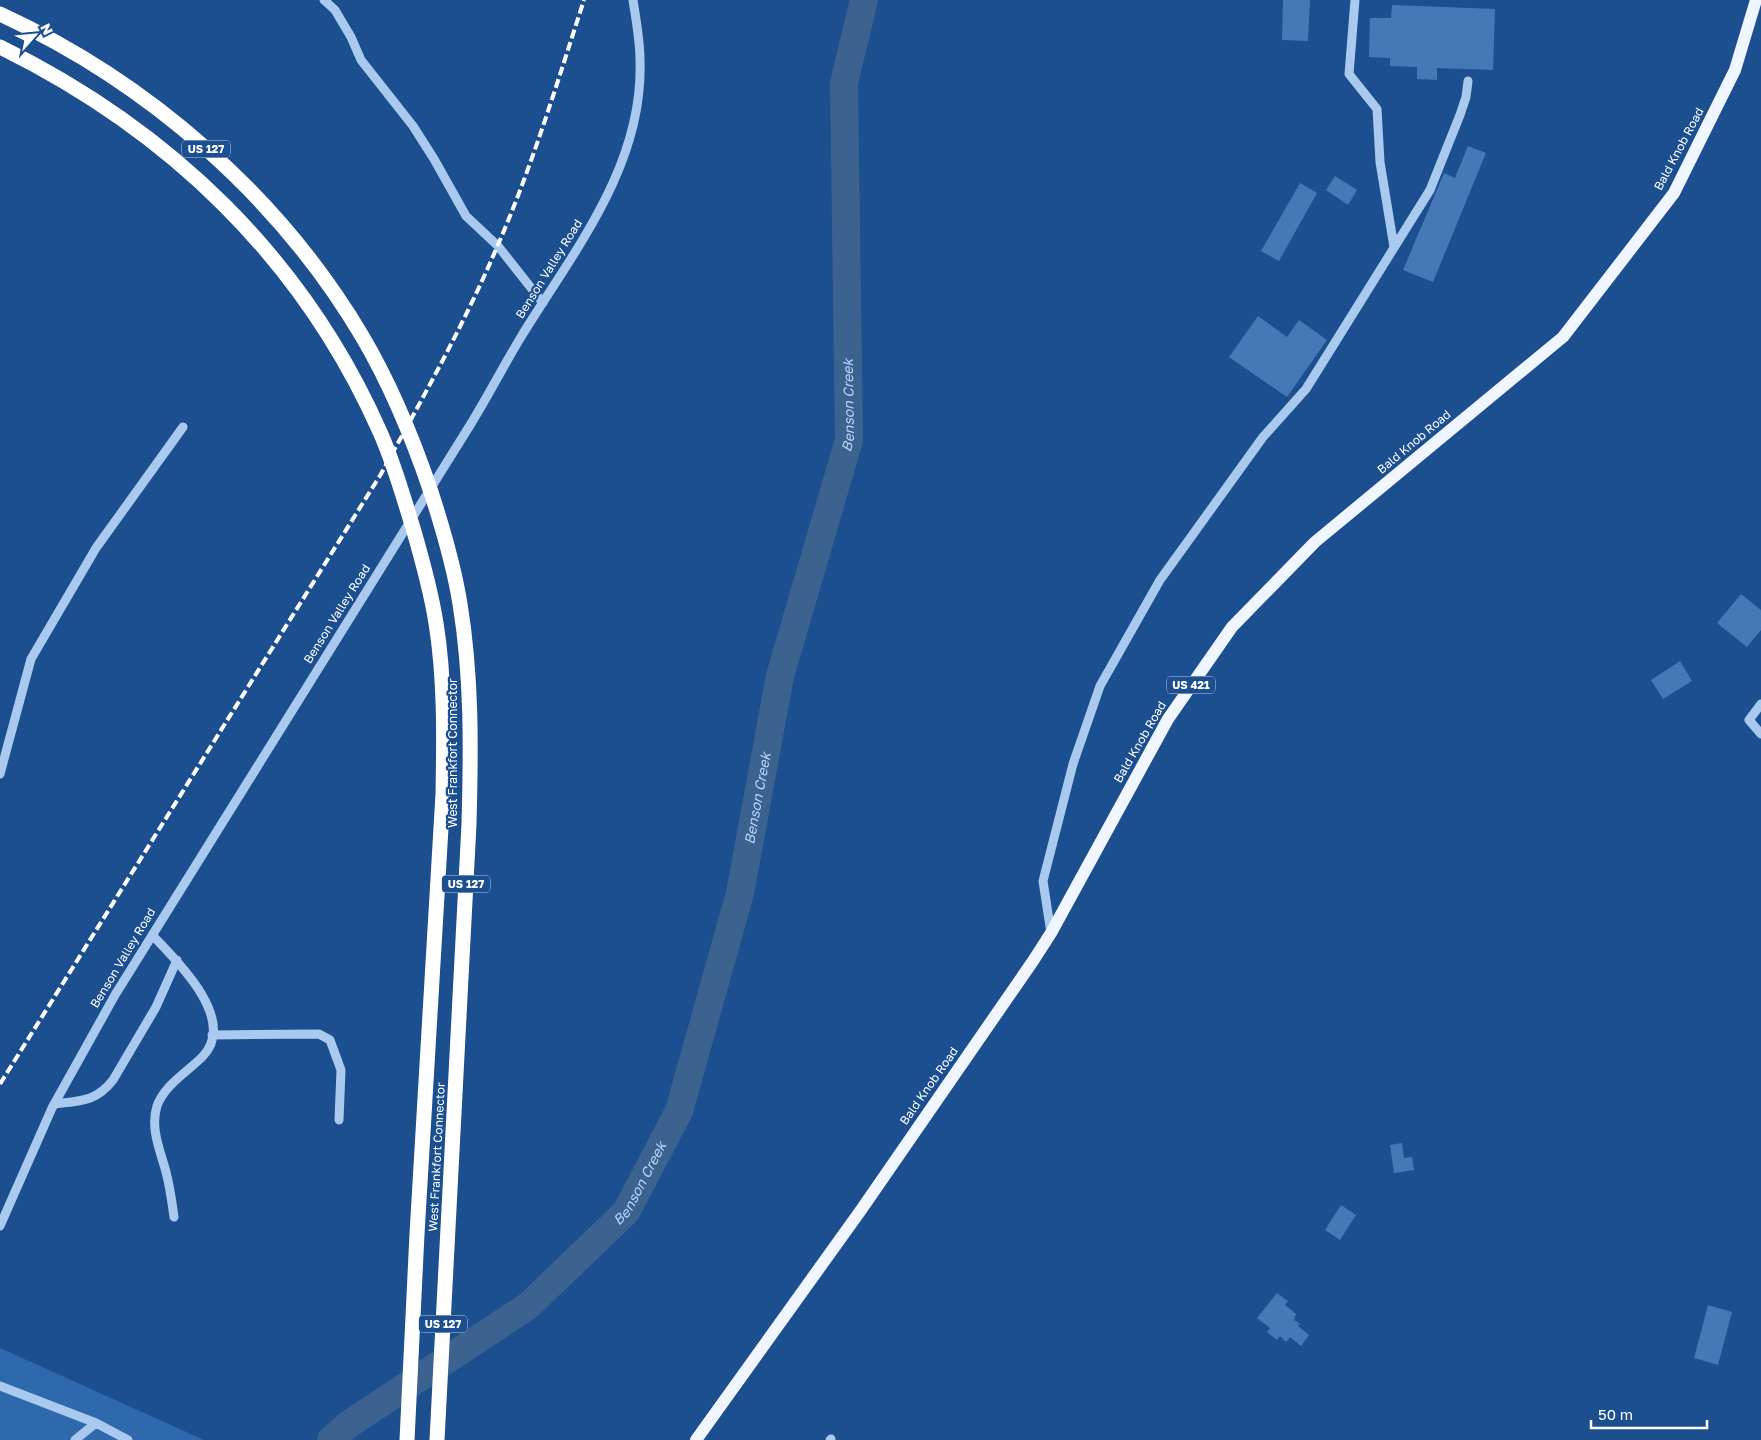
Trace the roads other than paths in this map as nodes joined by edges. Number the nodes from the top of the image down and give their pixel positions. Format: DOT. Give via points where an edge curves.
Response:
graph roads {
  1 [pos="324,0"];
  2 [pos="633,0"];
  3 [pos="1355,0"];
  4 [pos="1756,0"];
  5 [pos="0,14"];
  6 [pos="0,47"];
  7 [pos="1468,81"];
  8 [pos="1394,247"];
  9 [pos="543,303"];
  10 [pos="182,427"];
  11 [pos="1761,704"];
  12 [pos="1761,734"];
  13 [pos="0,774"];
  14 [pos="1051,933"];
  15 [pos="152,935"];
  16 [pos="177,960"];
  17 [pos="212,1035"];
  18 [pos="54,1104"];
  19 [pos="339,1120"];
  20 [pos="174,1217"];
  21 [pos="0,1226"];
  22 [pos="0,1386"];
  23 [pos="96,1423"];
  24 [pos="75,1440"];
  25 [pos="128,1440"];
  26 [pos="407,1440"];
  27 [pos="437,1440"];
  28 [pos="696,1440"];
  1 -- 9 [label="street" via="335,10 361,60 418,134 466,216 498,246"];
  2 -- 9 [label="street, Benson Valley Road" via="640,61 639,93 632,127 608,194"];
  3 -- 8 [label="street" via="1349,74 1377,109 1380,162"];
  4 -- 14 [label="main road, Bald Knob Road / US 421" via="1735,70 1674,193 1563,337 1315,542 1232,627 1168,719"];
  5 -- 27 [label="highway, West Frankfort Connector / US 127" via="34,30 108,74 151,104 243,184 301,248 364,338 392,394 426,477 460,604 466,648 471,745"];
  6 -- 26 [label="highway, West Frankfort Connector / US 127" via="102,105 154,142 190,172 256,238 313,311 347,365 397,476 424,566 436,624 443,703 444,767"];
  7 -- 8 [label="street" via="1460,115 1430,190"];
  8 -- 14 [label="street" via="1306,389 1263,437 1160,580 1100,686 1073,764 1043,881"];
  9 -- 15 [label="street, Benson Valley Road"];
  10 -- 13 [label="street" via="96,548 31,659"];
  11 -- 12 [label="street" via="1749,720"];
  14 -- 28 [label="main road, Bald Knob Road / US 421" via="861,1210"];
  15 -- 16 [label="street"];
  15 -- 18 [label="street, Benson Valley Road"];
  16 -- 17 [label="street" via="206,1003"];
  16 -- 18 [label="street" via="156,1007 105,1091 81,1101"];
  17 -- 19 [label="street" via="320,1034 330,1040 341,1070"];
  17 -- 20 [label="street" via="211,1045 203,1056 171,1086 157,1106 154,1124"];
  18 -- 21 [label="street, Benson Valley Road"];
  22 -- 23 [label="street"];
  23 -- 24 [label="street"];
  23 -- 25 [label="street"];
}
